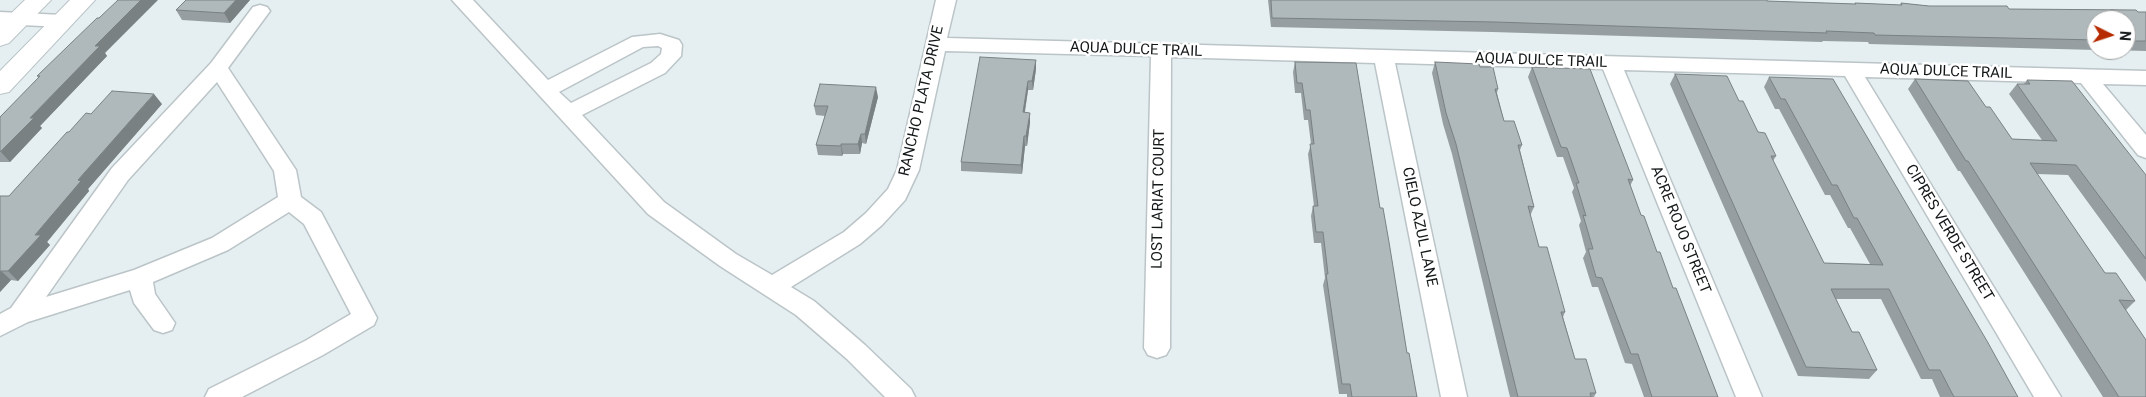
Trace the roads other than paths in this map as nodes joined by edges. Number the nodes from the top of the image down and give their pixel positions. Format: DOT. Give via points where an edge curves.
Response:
graph roads {
  1 [pos="39,0"];
  2 [pos="83,0"];
  3 [pos="462,0"];
  4 [pos="946,0"];
  5 [pos="260,11"];
  6 [pos="9,19"];
  7 [pos="63,20"];
  8 [pos="0,38"];
  9 [pos="936,44"];
  10 [pos="1161,50"];
  11 [pos="1384,57"];
  12 [pos="1611,63"];
  13 [pos="218,68"];
  14 [pos="1851,70"];
  15 [pos="2086,76"];
  16 [pos="2146,78"];
  17 [pos="0,86"];
  18 [pos="546,90"];
  19 [pos="569,113"];
  20 [pos="2146,150"];
  21 [pos="290,201"];
  22 [pos="141,277"];
  23 [pos="772,287"];
  24 [pos="10,321"];
  25 [pos="164,323"];
  26 [pos="1157,348"];
  27 [pos="218,397"];
  28 [pos="902,397"];
  29 [pos="1454,397"];
  30 [pos="1748,397"];
  31 [pos="2048,397"];
  1 -- 6 [label="main road"];
  2 -- 7 [label="main road"];
  3 -- 18 [label="street"];
  4 -- 9 [label="street, RANCHO PLATA DRIVE"];
  5 -- 13 [label="street"];
  6 -- 7 [label="street"];
  6 -- 8 [label="main road"];
  7 -- 17 [label="main road"];
  9 -- 10 [label="street, AQUA DULCE TRAIL"];
  9 -- 23 [label="street, RANCHO PLATA DRIVE" via="908,170 897,194 852,238"];
  10 -- 11 [label="street, AQUA DULCE TRAIL"];
  10 -- 26 [label="street, LOST LARIAT COURT"];
  11 -- 12 [label="street, AQUA DULCE TRAIL"];
  11 -- 29 [label="street, CIELO AZUL LANE"];
  12 -- 14 [label="street, AQUA DULCE TRAIL"];
  12 -- 30 [label="street, ACRE ROJO STREET"];
  13 -- 21 [label="street" via="285,170"];
  13 -- 24 [label="street" via="120,174"];
  14 -- 15 [label="street, AQUA DULCE TRAIL"];
  14 -- 31 [label="street, CIPRES VERDE STREET"];
  15 -- 16 [label="street, AQUA DULCE TRAIL"];
  15 -- 20 [label="street"];
  18 -- 19 [label="street"];
  18 -- 19 [label="street" via="639,41 660,40 672,45 671,56 658,68"];
  19 -- 23 [label="street" via="656,208"];
  21 -- 22 [label="street" via="220,244"];
  21 -- 27 [label="street" via="313,218 365,318"];
  22 -- 24 [label="street"];
  22 -- 25 [label="street" via="143,296"];
  23 -- 28 [label="street" via="812,314"];
}
